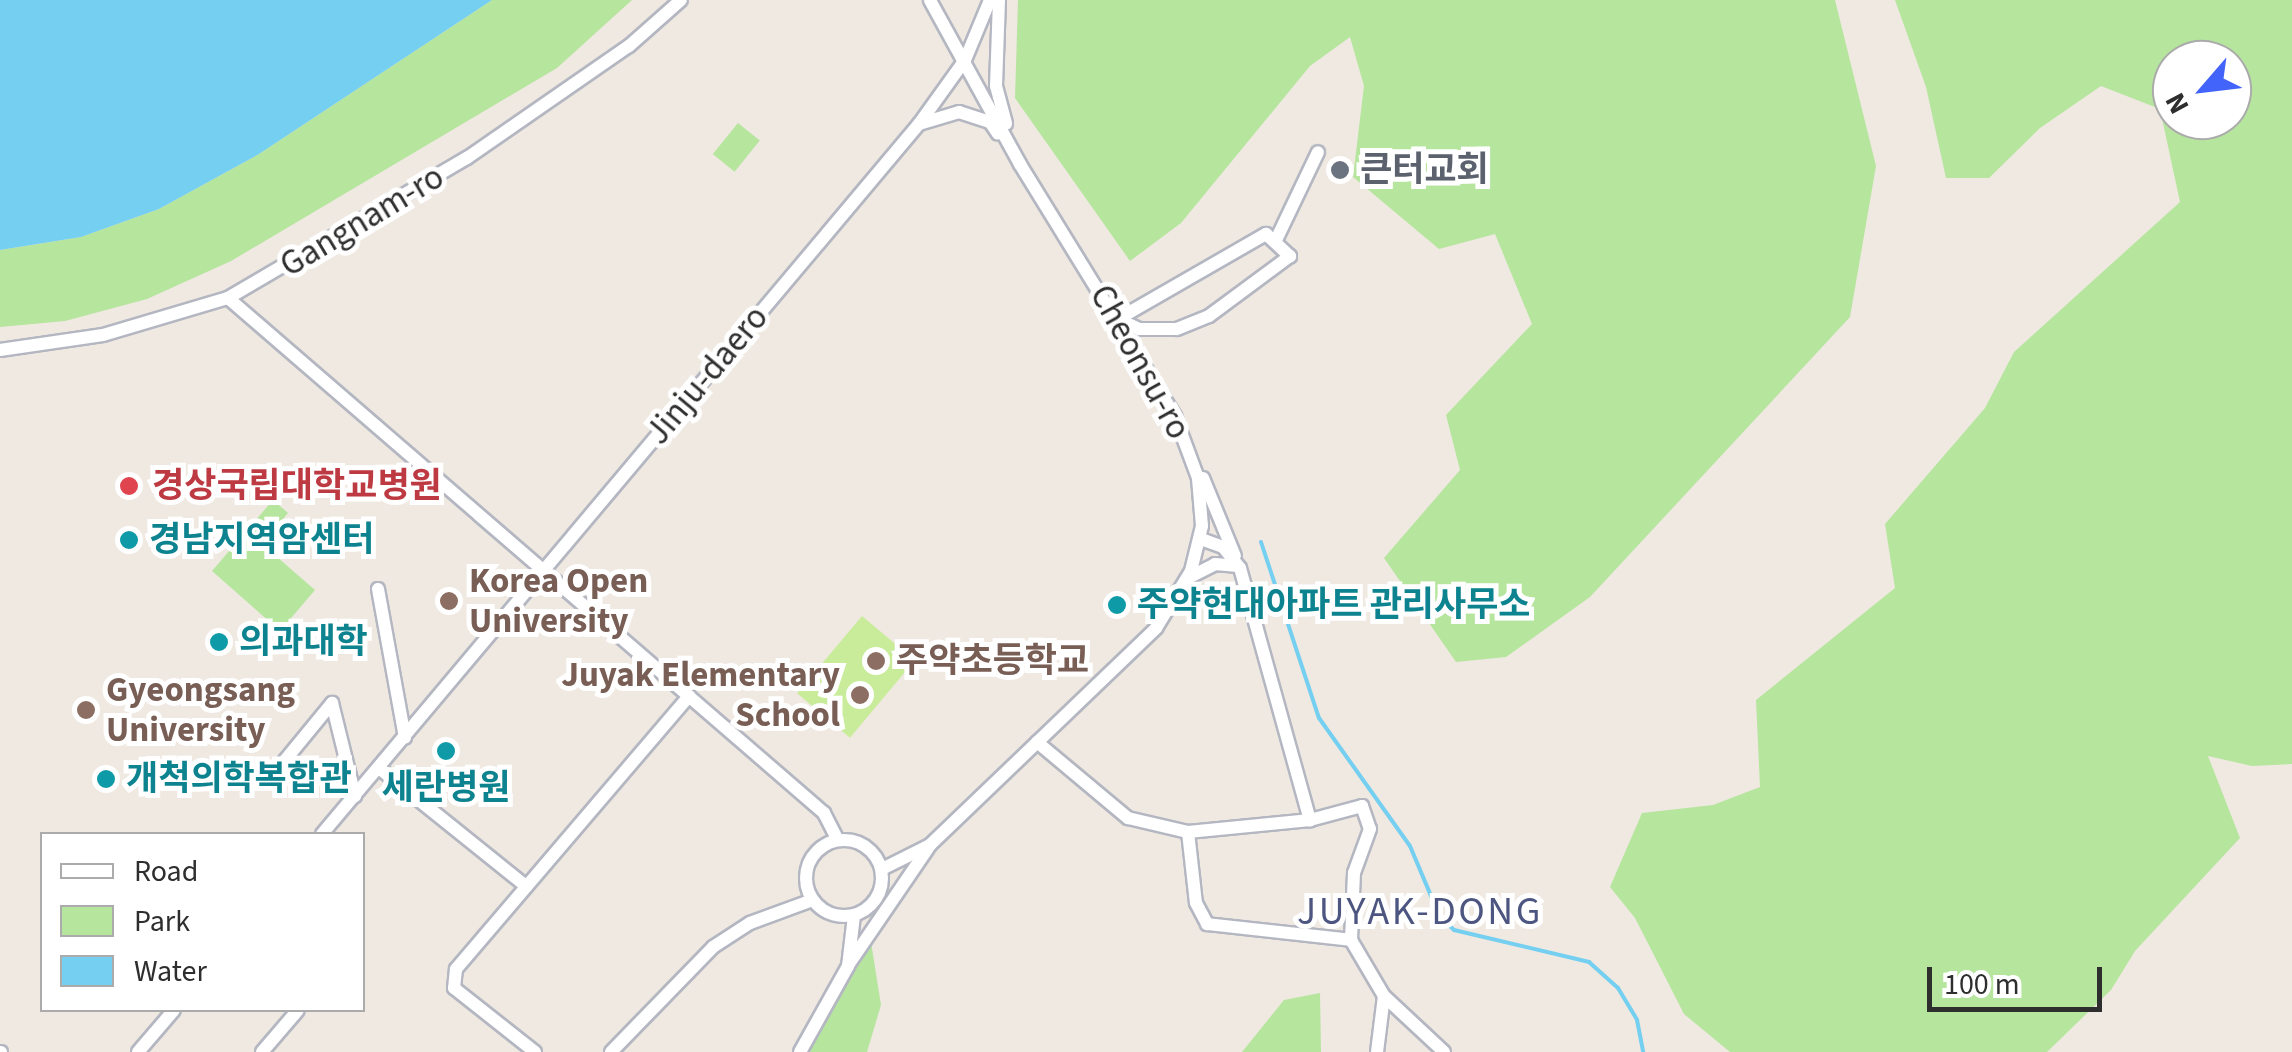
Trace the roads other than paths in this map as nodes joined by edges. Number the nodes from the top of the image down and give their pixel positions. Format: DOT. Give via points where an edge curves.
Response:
graph roads {
  1 [pos="682,0"];
  2 [pos="930,0"];
  3 [pos="990,0"];
  4 [pos="999,0"];
  5 [pos="965,60"];
  6 [pos="919,124"];
  7 [pos="1318,152"];
  8 [pos="1020,164"];
  9 [pos="1277,238"];
  10 [pos="228,298"];
  11 [pos="1118,319"];
  12 [pos="0,350"];
  13 [pos="1175,416"];
  14 [pos="1201,539"];
  15 [pos="1240,568"];
  16 [pos="540,573"];
  17 [pos="1188,578"];
  18 [pos="378,589"];
  19 [pos="689,696"];
  20 [pos="405,738"];
  21 [pos="1037,742"];
  22 [pos="380,768"];
  23 [pos="277,770"];
  24 [pos="356,796"];
  25 [pos="1310,820"];
  26 [pos="324,832"];
  27 [pos="1188,832"];
  28 [pos="838,840"];
  29 [pos="930,844"];
  30 [pos="882,869"];
  31 [pos="526,886"];
  32 [pos="813,900"];
  33 [pos="854,916"];
  34 [pos="1351,940"];
  35 [pos="848,966"];
  36 [pos="1384,996"];
  37 [pos="172,1012"];
  38 [pos="296,1012"];
  39 [pos="143,1046"];
  40 [pos="160,1052"];
  41 [pos="262,1052"];
  42 [pos="535,1052"];
  43 [pos="611,1052"];
  44 [pos="800,1052"];
  45 [pos="1377,1052"];
  46 [pos="1444,1052"];
  1 -- 10 [label="street, Gangnam-ro" via="629,46 467,158"];
  2 -- 5 [label="street, Cheonsu-ro"];
  3 -- 5 [label="street, Jinju-daero"];
  4 -- 8 [label="street" via="996,86"];
  5 -- 6 [label="street, Jinju-daero"];
  5 -- 8 [label="street, Cheonsu-ro"];
  6 -- 8 [label="street" via="943,114 975,115 990,122"];
  6 -- 16 [label="street, Jinju-daero"];
  7 -- 9 [label="street"];
  8 -- 11 [label="street, Cheonsu-ro"];
  9 -- 11 [label="street" via="1266,234"];
  9 -- 11 [label="street" via="1290,256 1195,324 1151,330"];
  10 -- 12 [label="street, Gangnam-ro" via="103,336"];
  10 -- 16 [label="street"];
  11 -- 13 [label="street, Cheonsu-ro"];
  13 -- 14 [label="street, Cheonsu-ro" via="1198,478"];
  13 -- 15 [label="street"];
  14 -- 15 [label="street" via="1223,548"];
  14 -- 17 [label="street, Cheonsu-ro"];
  15 -- 17 [label="street" via="1215,564"];
  15 -- 25 [label="street"];
  16 -- 19 [label="street"];
  16 -- 20 [label="street, Jinju-daero"];
  17 -- 21 [label="street, Cheonsu-ro" via="1156,628"];
  18 -- 20 [label="street"];
  19 -- 28 [label="street" via="824,813"];
  19 -- 31 [label="street"];
  20 -- 22 [label="street, Jinju-daero"];
  21 -- 27 [label="street" via="1128,818"];
  21 -- 29 [label="street, Cheonsu-ro"];
  22 -- 24 [label="street, Jinju-daero"];
  22 -- 31 [label="street"];
  23 -- 24 [label="street" via="332,704"];
  24 -- 26 [label="street, Jinju-daero"];
  25 -- 27 [label="street"];
  25 -- 34 [label="street" via="1362,806 1370,828 1354,873"];
  27 -- 34 [label="street" via="1196,903 1207,924"];
  28 -- 30 [label="street" via="860,842"];
  28 -- 32 [label="street" via="818,850 807,868"];
  29 -- 30 [label="street, Cheonsu-ro"];
  29 -- 35 [label="street"];
  30 -- 33 [label="street" via="880,893"];
  31 -- 42 [label="street" via="456,969 454,988"];
  32 -- 33 [label="street" via="830,914"];
  32 -- 43 [label="street" via="750,923 713,946"];
  33 -- 35 [label="street"];
  34 -- 36 [label="street"];
  35 -- 44 [label="street"];
  36 -- 45 [label="street"];
  36 -- 46 [label="street"];
  37 -- 39 [label="street"];
  38 -- 41 [label="street"];
  39 -- 40 [label="street"];
}
